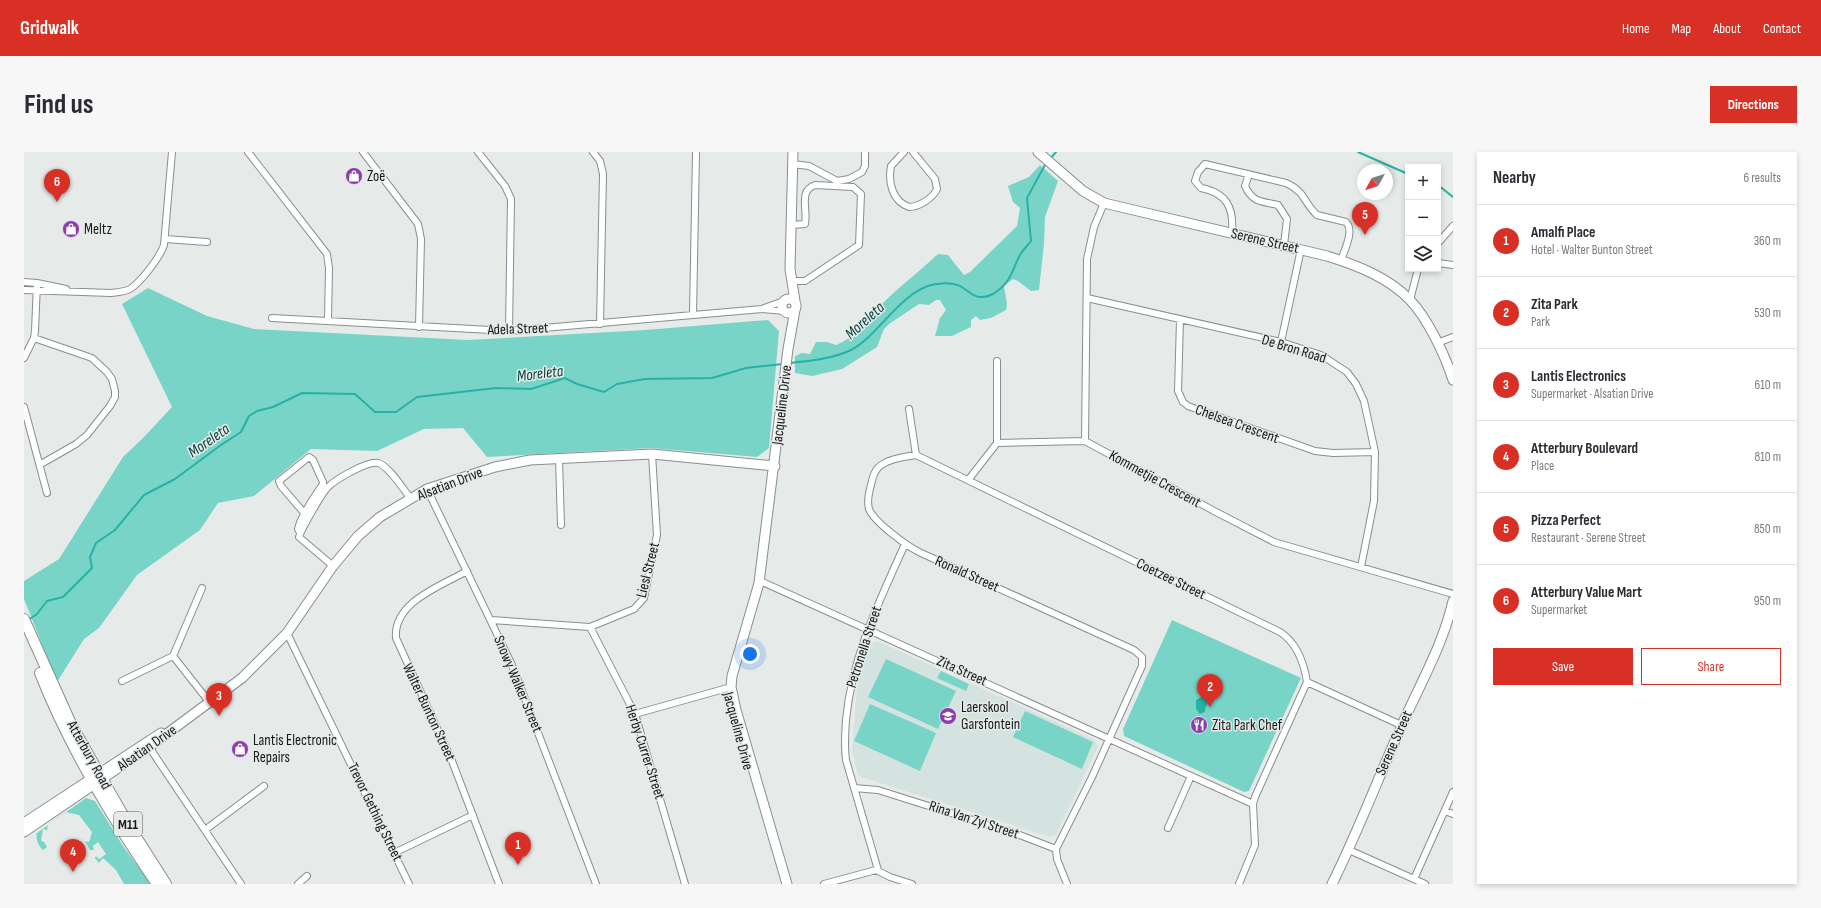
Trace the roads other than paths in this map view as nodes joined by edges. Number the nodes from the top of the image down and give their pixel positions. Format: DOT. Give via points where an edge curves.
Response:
graph roads {
  1 [pos="172,152"];
  2 [pos="248,152"];
  3 [pos="363,152"];
  4 [pos="478,152"];
  5 [pos="593,152"];
  6 [pos="696,152"];
  7 [pos="792,152"];
  8 [pos="865,152"];
  9 [pos="904,152"];
  10 [pos="913,152"];
  11 [pos="1040,154"];
  12 [pos="792,164"];
  13 [pos="1249,174"];
  14 [pos="1104,203"];
  15 [pos="791,225"];
  16 [pos="1453,226"];
  17 [pos="1232,233"];
  18 [pos="165,239"];
  19 [pos="1441,240"];
  20 [pos="207,242"];
  21 [pos="1284,245"];
  22 [pos="1301,250"];
  23 [pos="1341,261"];
  24 [pos="1441,263"];
  25 [pos="1453,265"];
  26 [pos="790,269"];
  27 [pos="1417,272"];
  28 [pos="791,281"];
  29 [pos="24,282"];
  30 [pos="37,283"];
  31 [pos="24,290"];
  32 [pos="37,291"];
  33 [pos="76,292"];
  34 [pos="1087,298"];
  35 [pos="1410,300"];
  36 [pos="784,301"];
  37 [pos="795,306"];
  38 [pos="762,309"];
  39 [pos="785,312"];
  40 [pos="693,315"];
  41 [pos="272,318"];
  42 [pos="1180,320"];
  43 [pos="328,321"];
  44 [pos="600,324"];
  45 [pos="418,327"];
  46 [pos="509,331"];
  47 [pos="1453,337"];
  48 [pos="34,338"];
  49 [pos="1281,342"];
  50 [pos="1437,343"];
  51 [pos="788,353"];
  52 [pos="24,358"];
  53 [pos="997,361"];
  54 [pos="1453,380"];
  55 [pos="24,407"];
  56 [pos="909,409"];
  57 [pos="1085,441"];
  58 [pos="997,443"];
  59 [pos="1375,452"];
  60 [pos="652,454"];
  61 [pos="916,455"];
  62 [pos="560,459"];
  63 [pos="41,464"];
  64 [pos="775,466"];
  65 [pos="969,479"];
  66 [pos="428,489"];
  67 [pos="47,493"];
  68 [pos="410,499"];
  69 [pos="305,514"];
  70 [pos="561,525"];
  71 [pos="300,536"];
  72 [pos="904,544"];
  73 [pos="333,566"];
  74 [pos="1361,567"];
  75 [pos="467,571"];
  76 [pos="758,580"];
  77 [pos="202,588"];
  78 [pos="1453,594"];
  79 [pos="1453,601"];
  80 [pos="24,619"];
  81 [pos="491,620"];
  82 [pos="590,627"];
  83 [pos="869,629"];
  84 [pos="288,633"];
  85 [pos="28,639"];
  86 [pos="173,656"];
  87 [pos="122,681"];
  88 [pos="1307,682"];
  89 [pos="729,687"];
  90 [pos="210,703"];
  91 [pos="635,714"];
  92 [pos="1401,725"];
  93 [pos="1109,738"];
  94 [pos="147,744"];
  95 [pos="1191,776"];
  96 [pos="97,779"];
  97 [pos="264,786"];
  98 [pos="854,788"];
  99 [pos="1453,792"];
  100 [pos="1253,804"];
  101 [pos="1444,811"];
  102 [pos="1453,814"];
  103 [pos="473,815"];
  104 [pos="24,823"];
  105 [pos="1168,828"];
  106 [pos="205,830"];
  107 [pos="24,832"];
  108 [pos="1056,849"];
  109 [pos="1349,850"];
  110 [pos="394,853"];
  111 [pos="878,870"];
  112 [pos="307,876"];
  113 [pos="1414,879"];
  114 [pos="157,884"];
  115 [pos="166,884"];
  116 [pos="242,884"];
  117 [pos="298,884"];
  118 [pos="409,884"];
  119 [pos="499,884"];
  120 [pos="596,884"];
  121 [pos="685,884"];
  122 [pos="782,884"];
  123 [pos="787,884"];
  124 [pos="824,884"];
  125 [pos="912,884"];
  126 [pos="1067,884"];
  127 [pos="1239,884"];
  128 [pos="1332,884"];
  129 [pos="1425,884"];
  1 -- 18 [label="street"];
  2 -- 43 [label="street" via="327,254"];
  3 -- 45 [label="street" via="418,224 421,239"];
  4 -- 46 [label="street" via="505,186 511,199"];
  5 -- 44 [label="street" via="600,161 603,174"];
  6 -- 40 [label="street"];
  7 -- 12 [label="street, Jacqueline Drive"];
  8 -- 12 [label="street" via="865,166 862,172 849,179 837,181 809,166"];
  9 -- 10 [label="street" via="891,166 892,189 898,202 909,207 920,204 937,189 935,179"];
  11 -- 14 [label="street, Serene Street" via="1083,191"];
  12 -- 15 [label="street, Jacqueline Drive"];
  13 -- 17 [label="street" via="1205,164 1195,181 1198,186 1220,194 1230,208 1233,216"];
  13 -- 21 [label="street" via="1245,186 1252,198 1278,205 1287,219"];
  13 -- 23 [label="street" via="1296,187 1317,214 1346,222 1350,231"];
  14 -- 17 [label="street, Serene Street"];
  14 -- 34 [label="street" via="1089,243"];
  15 -- 26 [label="street, Jacqueline Drive"];
  15 -- 28 [label="street" via="804,224 805,196 811,186 853,187 863,197 859,245 805,281"];
  16 -- 19 [label="street"];
  17 -- 21 [label="street, Serene Street"];
  18 -- 20 [label="street"];
  18 -- 33 [label="street" via="160,254 132,287 122,292"];
  21 -- 22 [label="street, Serene Street"];
  22 -- 23 [label="street, Serene Street"];
  22 -- 49 [label="street"];
  23 -- 35 [label="street, Serene Street" via="1383,280"];
  24 -- 25 [label="street"];
  26 -- 28 [label="street, Jacqueline Drive"];
  26 -- 36 [label="street, Jacqueline Drive"];
  27 -- 35 [label="street"];
  28 -- 37 [label="street, Jacqueline Drive"];
  29 -- 30 [label="street"];
  30 -- 32 [label="street"];
  30 -- 33 [label="street"];
  31 -- 32 [label="street"];
  32 -- 33 [label="street"];
  32 -- 48 [label="street"];
  34 -- 42 [label="street, De Bron Road"];
  34 -- 57 [label="street"];
  35 -- 50 [label="street, Serene Street"];
  36 -- 37 [label="street" via="788,298"];
  36 -- 38 [label="street, Adela Street"];
  36 -- 39 [label="street" via="782,305"];
  37 -- 39 [label="street" via="790,313"];
  37 -- 51 [label="street, Jacqueline Drive"];
  38 -- 39 [label="street, Adela Street"];
  38 -- 40 [label="street, Adela Street"];
  39 -- 51 [label="street, Jacqueline Drive"];
  40 -- 44 [label="street, Adela Street"];
  41 -- 43 [label="street, Adela Street"];
  42 -- 49 [label="street, De Bron Road"];
  42 -- 59 [label="street, Chelsea Crescent" via="1178,391 1188,406 1315,451"];
  43 -- 45 [label="street, Adela Street"];
  44 -- 46 [label="street, Adela Street"];
  45 -- 46 [label="street, Adela Street"];
  47 -- 50 [label="street"];
  48 -- 52 [label="street"];
  48 -- 63 [label="street" via="92,358 108,372 115,391 110,406 87,435"];
  49 -- 59 [label="street, De Bron Road" via="1321,355 1347,372 1364,402"];
  50 -- 54 [label="street, Serene Street"];
  51 -- 64 [label="street, Jacqueline Drive"];
  53 -- 58 [label="street"];
  55 -- 63 [label="street"];
  56 -- 61 [label="street"];
  57 -- 58 [label="street"];
  57 -- 74 [label="street, Kommetjie Crescent" via="1274,542"];
  58 -- 65 [label="street"];
  59 -- 74 [label="street, De Bron Road" via="1374,501"];
  60 -- 62 [label="street, Alsatian Drive"];
  60 -- 64 [label="street, Alsatian Drive"];
  60 -- 82 [label="street, Liesl Street" via="656,535 644,598 634,609"];
  61 -- 65 [label="street, Coetzee Street"];
  61 -- 72 [label="street, Ronald Street" via="897,459 875,470 868,503 870,511"];
  62 -- 66 [label="street, Alsatian Drive" via="514,462"];
  62 -- 70 [label="street"];
  63 -- 67 [label="street"];
  64 -- 76 [label="street, Jacqueline Drive"];
  65 -- 88 [label="street, Coetzee Street" via="1280,632 1295,645"];
  66 -- 68 [label="street, Alsatian Drive"];
  66 -- 75 [label="street, Snowy Walker Street"];
  68 -- 71 [label="street" via="389,470 378,463 371,464 355,470 328,487"];
  68 -- 73 [label="street, Alsatian Drive" via="369,525 347,547"];
  69 -- 69 [label="street" via="279,481 309,457 313,460 323,482"];
  69 -- 71 [label="street" via="298,525"];
  71 -- 73 [label="street"];
  72 -- 83 [label="street, Petronella Street"];
  72 -- 93 [label="street, Ronald Street" via="1134,650 1142,657 1142,666"];
  73 -- 84 [label="street, Alsatian Drive"];
  74 -- 78 [label="street, Kommetjie Crescent"];
  75 -- 81 [label="street, Snowy Walker Street"];
  75 -- 103 [label="street, Walter Bunton Street" via="409,604 400,616 395,633 397,644 445,744"];
  76 -- 83 [label="street, Zita Street"];
  76 -- 89 [label="street, Jacqueline Drive" via="727,672"];
  77 -- 86 [label="street"];
  79 -- 92 [label="street, Serene Street" via="1442,637"];
  80 -- 85 [label="main road, Atterbury Road / M11"];
  81 -- 82 [label="street, Liesl Street"];
  81 -- 120 [label="street, Snowy Walker Street" via="530,708"];
  82 -- 91 [label="street, Herby Currer Street"];
  83 -- 93 [label="street, Zita Street"];
  83 -- 98 [label="street, Petronella Street" via="851,683 845,730 844,748"];
  84 -- 90 [label="street, Alsatian Drive" via="257,665"];
  84 -- 110 [label="street, Trevor Gething Street"];
  85 -- 96 [label="main road, Atterbury Road / M11"];
  86 -- 87 [label="street"];
  86 -- 90 [label="street"];
  88 -- 92 [label="street"];
  88 -- 100 [label="street"];
  89 -- 91 [label="street"];
  89 -- 122 [label="street, Jacqueline Drive" via="728,700"];
  89 -- 123 [label="street, Jacqueline Drive"];
  90 -- 94 [label="street, Alsatian Drive"];
  91 -- 121 [label="street, Herby Currer Street"];
  92 -- 109 [label="street, Serene Street"];
  93 -- 95 [label="street, Zita Street"];
  93 -- 108 [label="street"];
  94 -- 96 [label="street, Alsatian Drive"];
  94 -- 106 [label="street"];
  95 -- 100 [label="street, Zita Street"];
  95 -- 105 [label="street"];
  96 -- 104 [label="street"];
  96 -- 107 [label="street"];
  96 -- 114 [label="main road, Atterbury Road / M11"];
  96 -- 115 [label="main road, Atterbury Road / M11"];
  97 -- 106 [label="street"];
  98 -- 108 [label="street, Rina Van Zyl Street" via="878,790"];
  98 -- 111 [label="street, Petronella Street"];
  99 -- 101 [label="street"];
  100 -- 127 [label="street" via="1255,845"];
  101 -- 102 [label="street"];
  101 -- 113 [label="street"];
  103 -- 110 [label="street"];
  103 -- 119 [label="street, Walter Bunton Street"];
  106 -- 116 [label="street"];
  108 -- 126 [label="street" via="1056,858"];
  109 -- 113 [label="street"];
  109 -- 128 [label="street, Serene Street"];
  110 -- 118 [label="street, Trevor Gething Street"];
  111 -- 124 [label="street"];
  111 -- 125 [label="street"];
  112 -- 117 [label="street"];
  113 -- 129 [label="street"];
}
